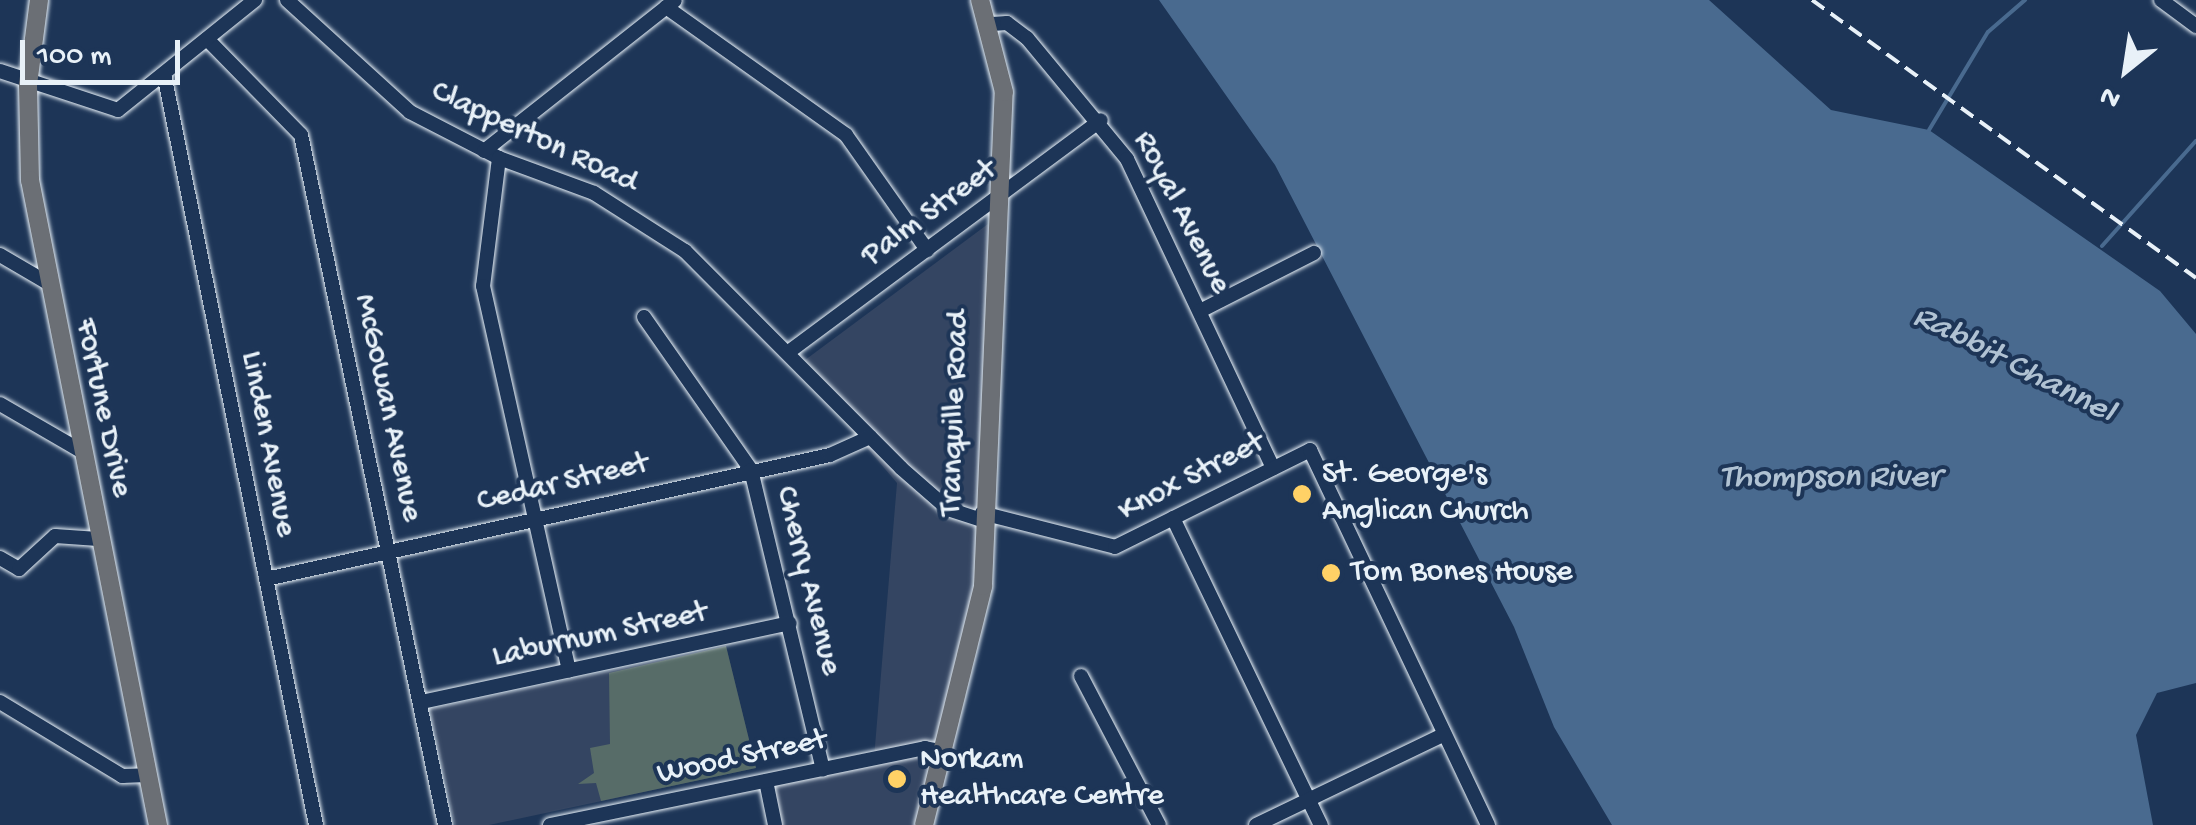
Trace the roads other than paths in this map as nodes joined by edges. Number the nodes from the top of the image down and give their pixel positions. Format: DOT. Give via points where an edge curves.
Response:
graph roads {
  1 [pos="39,0"];
  2 [pos="253,0"];
  3 [pos="286,0"];
  4 [pos="980,0"];
  5 [pos="2160,0"];
  6 [pos="671,4"];
  7 [pos="992,24"];
  8 [pos="2196,26"];
  9 [pos="206,39"];
  10 [pos="0,71"];
  11 [pos="164,74"];
  12 [pos="28,85"];
  13 [pos="1101,120"];
  14 [pos="484,150"];
  15 [pos="499,158"];
  16 [pos="995,200"];
  17 [pos="926,250"];
  18 [pos="1314,252"];
  19 [pos="0,255"];
  20 [pos="46,282"];
  21 [pos="1200,311"];
  22 [pos="644,317"];
  23 [pos="790,351"];
  24 [pos="0,404"];
  25 [pos="870,437"];
  26 [pos="80,452"];
  27 [pos="1273,468"];
  28 [pos="751,470"];
  29 [pos="981,517"];
  30 [pos="535,518"];
  31 [pos="1172,518"];
  32 [pos="98,540"];
  33 [pos="390,551"];
  34 [pos="0,558"];
  35 [pos="266,579"];
  36 [pos="790,623"];
  37 [pos="569,670"];
  38 [pos="1081,676"];
  39 [pos="0,702"];
  40 [pos="422,702"];
  41 [pos="1443,735"];
  42 [pos="946,752"];
  43 [pos="823,769"];
  44 [pos="147,776"];
  45 [pos="766,781"];
  46 [pos="1308,799"];
  47 [pos="623,818"];
  48 [pos="158,825"];
  49 [pos="316,825"];
  50 [pos="446,825"];
  51 [pos="550,825"];
  52 [pos="775,825"];
  53 [pos="924,825"];
  54 [pos="1159,825"];
  55 [pos="1256,825"];
  56 [pos="1321,825"];
  57 [pos="1488,825"];
  1 -- 12 [label="main road, Fortune Drive"];
  2 -- 9 [label="street"];
  3 -- 14 [label="street, Clapperton Road" via="410,112"];
  4 -- 7 [label="main road, Tranquille Road"];
  5 -- 8 [label="street"];
  6 -- 14 [label="street"];
  6 -- 17 [label="street" via="846,134"];
  7 -- 13 [label="street, Royal Avenue" via="1007,23 1028,38"];
  7 -- 16 [label="main road, Tranquille Road" via="1004,92"];
  9 -- 11 [label="street"];
  9 -- 33 [label="street, McGowan Avenue" via="301,135"];
  10 -- 12 [label="street"];
  11 -- 12 [label="street" via="118,110"];
  11 -- 35 [label="street, Linden Avenue"];
  12 -- 20 [label="main road, Fortune Drive" via="30,180"];
  13 -- 16 [label="street, Palm Street"];
  13 -- 21 [label="street, Royal Avenue"];
  14 -- 15 [label="street, Clapperton Road"];
  15 -- 23 [label="street, Clapperton Road" via="640,217 729,287"];
  15 -- 30 [label="street" via="484,286"];
  16 -- 17 [label="street, Palm Street"];
  16 -- 29 [label="main road, Tranquille Road"];
  17 -- 23 [label="street, Palm Street"];
  18 -- 21 [label="street"];
  19 -- 20 [label="street"];
  20 -- 26 [label="main road, Fortune Drive"];
  21 -- 27 [label="street, Royal Avenue"];
  22 -- 28 [label="street, Cherry Avenue"];
  23 -- 25 [label="street, Clapperton Road"];
  24 -- 26 [label="street"];
  25 -- 28 [label="street, Cedar Street" via="830,455"];
  25 -- 29 [label="street, Clapperton Road" via="948,509"];
  26 -- 32 [label="main road, Fortune Drive"];
  27 -- 31 [label="street, Knox Street"];
  27 -- 41 [label="street, Knox Street" via="1310,450"];
  28 -- 30 [label="street, Cedar Street"];
  28 -- 36 [label="street, Cherry Avenue"];
  29 -- 31 [label="street, Knox Street" via="1115,547"];
  29 -- 42 [label="main road, Tranquille Road" via="978,630"];
  30 -- 33 [label="street, Cedar Street"];
  30 -- 37 [label="street"];
  31 -- 46 [label="street"];
  32 -- 34 [label="street" via="55,536 19,569"];
  32 -- 44 [label="main road, Fortune Drive"];
  33 -- 35 [label="street, Cedar Street"];
  33 -- 40 [label="street, McGowan Avenue"];
  35 -- 49 [label="street, Linden Avenue"];
  36 -- 37 [label="street, Laburnum Street"];
  36 -- 43 [label="street, Cherry Avenue"];
  37 -- 40 [label="street, Laburnum Street"];
  38 -- 54 [label="street"];
  39 -- 44 [label="street" via="122,776"];
  40 -- 50 [label="street, McGowan Avenue"];
  41 -- 46 [label="street"];
  41 -- 57 [label="street"];
  42 -- 43 [label="street, Wood Street" via="925,748"];
  42 -- 53 [label="main road, Tranquille Road"];
  43 -- 45 [label="street, Wood Street"];
  44 -- 48 [label="main road, Fortune Drive"];
  45 -- 47 [label="street, Wood Street"];
  45 -- 52 [label="street"];
  46 -- 55 [label="street"];
  46 -- 56 [label="street"];
  47 -- 51 [label="street, Wood Street"];
}
